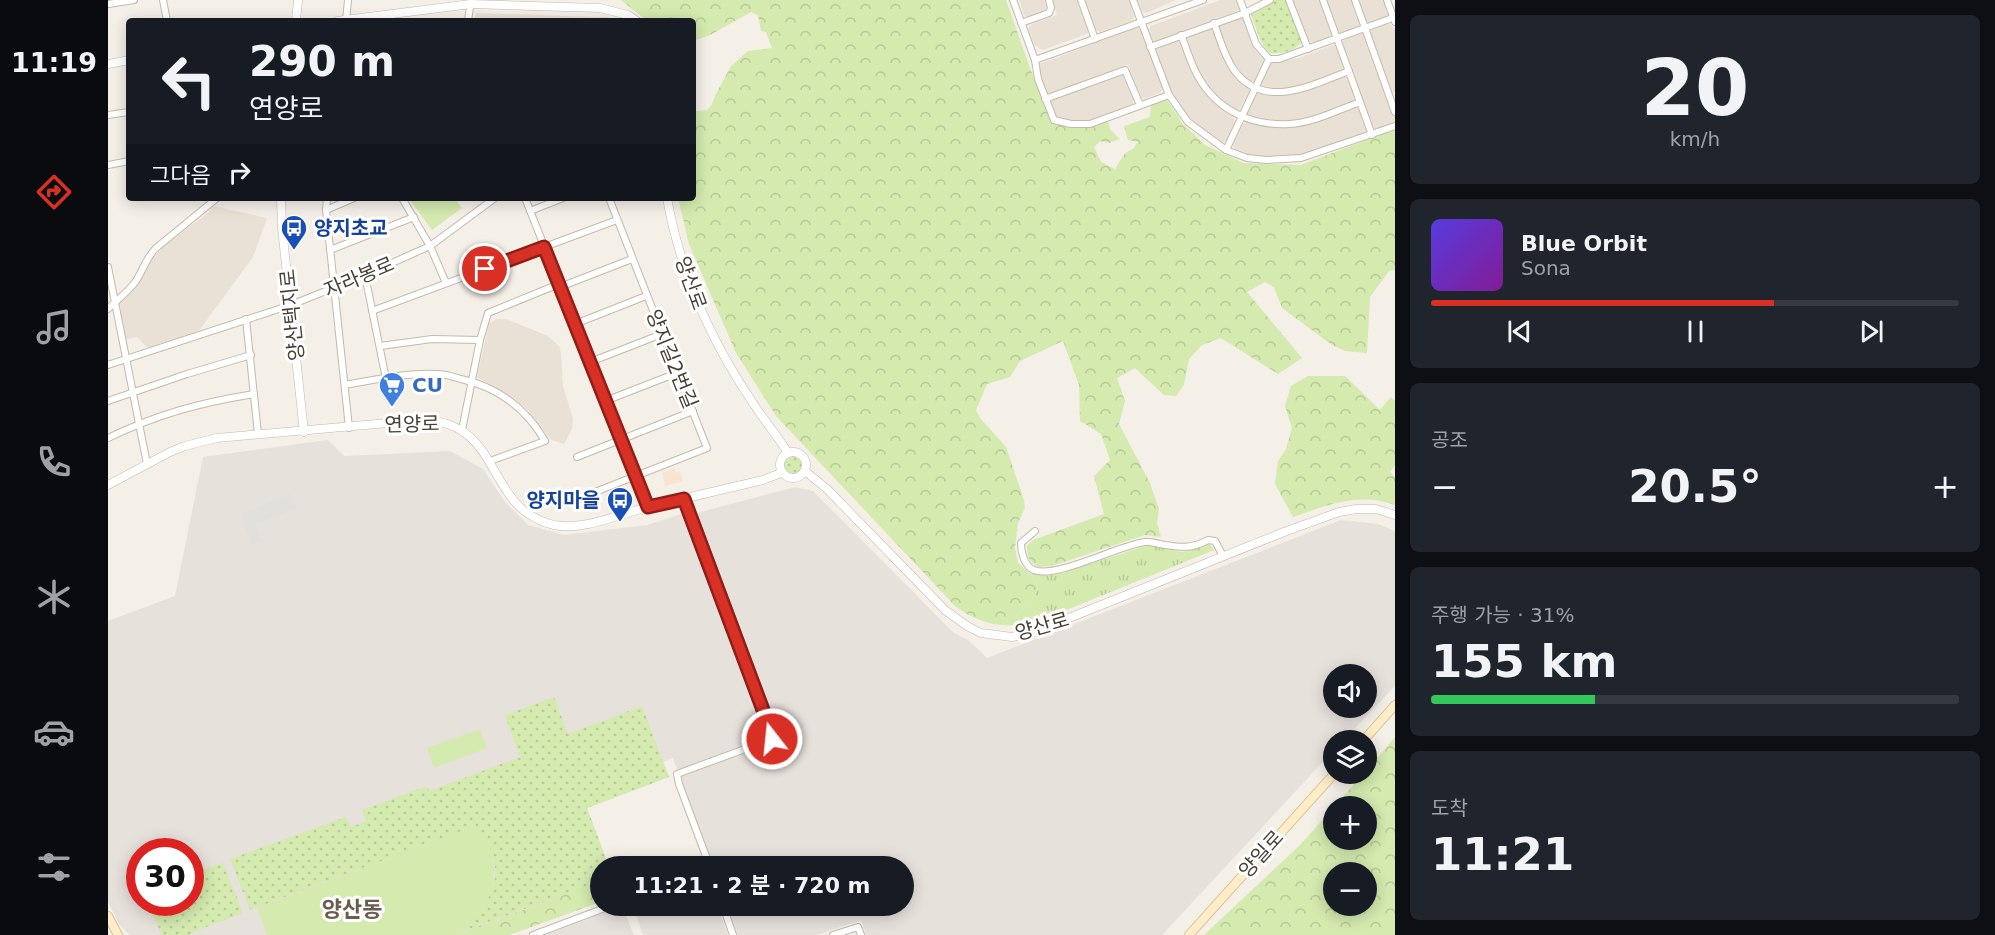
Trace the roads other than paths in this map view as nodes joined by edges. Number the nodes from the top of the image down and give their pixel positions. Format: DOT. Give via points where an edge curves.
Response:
graph roads {
  1 [pos="134,0"];
  2 [pos="163,0"];
  3 [pos="298,0"];
  4 [pos="348,0"];
  5 [pos="1013,0"];
  6 [pos="1049,0"];
  7 [pos="1081,0"];
  8 [pos="1133,0"];
  9 [pos="1203,0"];
  10 [pos="1240,0"];
  11 [pos="1270,0"];
  12 [pos="1289,0"];
  13 [pos="1323,0"];
  14 [pos="1355,0"];
  15 [pos="1387,0"];
  16 [pos="471,2"];
  17 [pos="108,4"];
  18 [pos="1245,13"];
  19 [pos="166,18"];
  20 [pos="296,18"];
  21 [pos="344,18"];
  22 [pos="357,18"];
  23 [pos="468,18"];
  24 [pos="632,18"];
  25 [pos="1395,19"];
  26 [pos="1142,22"];
  27 [pos="1021,23"];
  28 [pos="1214,23"];
  29 [pos="1365,28"];
  30 [pos="1181,35"];
  31 [pos="1095,39"];
  32 [pos="1337,39"];
  33 [pos="1150,47"];
  34 [pos="1308,49"];
  35 [pos="1269,59"];
  36 [pos="1035,60"];
  37 [pos="126,61"];
  38 [pos="108,64"];
  39 [pos="1349,71"];
  40 [pos="1255,88"];
  41 [pos="1169,95"];
  42 [pos="1045,99"];
  43 [pos="1360,102"];
  44 [pos="1140,105"];
  45 [pos="126,112"];
  46 [pos="1395,112"];
  47 [pos="108,115"];
  48 [pos="1241,118"];
  49 [pos="1395,126"];
  50 [pos="1372,135"];
  51 [pos="1226,150"];
  52 [pos="126,162"];
  53 [pos="108,165"];
  54 [pos="205,201"];
  55 [pos="213,201"];
  56 [pos="281,201"];
  57 [pos="327,201"];
  58 [pos="347,201"];
  59 [pos="404,201"];
  60 [pos="491,201"];
  61 [pos="526,201"];
  62 [pos="555,201"];
  63 [pos="610,201"];
  64 [pos="668,201"];
  65 [pos="206,206"];
  66 [pos="326,210"];
  67 [pos="530,211"];
  68 [pos="414,217"];
  69 [pos="618,220"];
  70 [pos="430,246"];
  71 [pos="544,247"];
  72 [pos="330,250"];
  73 [pos="632,259"];
  74 [pos="108,270"];
  75 [pos="364,275"];
  76 [pos="446,284"];
  77 [pos="559,284"];
  78 [pos="333,288"];
  79 [pos="646,296"];
  80 [pos="115,303"];
  81 [pos="291,305"];
  82 [pos="108,309"];
  83 [pos="372,311"];
  84 [pos="246,319"];
  85 [pos="575,324"];
  86 [pos="662,334"];
  87 [pos="480,340"];
  88 [pos="380,346"];
  89 [pos="251,355"];
  90 [pos="126,359"];
  91 [pos="590,362"];
  92 [pos="108,365"];
  93 [pos="677,373"];
  94 [pos="386,379"];
  95 [pos="472,381"];
  96 [pos="345,385"];
  97 [pos="133,392"];
  98 [pos="254,394"];
  99 [pos="108,401"];
  100 [pos="605,401"];
  101 [pos="693,411"];
  102 [pos="139,423"];
  103 [pos="349,428"];
  104 [pos="462,430"];
  105 [pos="304,432"];
  106 [pos="258,434"];
  107 [pos="108,438"];
  108 [pos="621,439"];
  109 [pos="788,453"];
  110 [pos="577,457"];
  111 [pos="490,461"];
  112 [pos="147,464"];
  113 [pos="805,471"];
  114 [pos="782,472"];
  115 [pos="635,476"];
  116 [pos="108,485"];
  117 [pos="595,492"];
  118 [pos="684,499"];
  119 [pos="648,507"];
  120 [pos="1395,515"];
  121 [pos="1035,531"];
  122 [pos="1223,556"];
  123 [pos="1395,705"];
  124 [pos="1373,730"];
  125 [pos="1325,784"];
  126 [pos="706,856"];
  127 [pos="590,913"];
  128 [pos="108,916"];
  129 [pos="726,916"];
  130 [pos="118,935"];
  131 [pos="532,935"];
  132 [pos="733,935"];
  133 [pos="833,935"];
  134 [pos="861,935"];
  135 [pos="1189,935"];
  1 -- 17 [label="street"];
  2 -- 19 [label="street"];
  3 -- 20 [label="street"];
  4 -- 21 [label="street"];
  5 -- 27 [label="street"];
  6 -- 27 [label="street" via="1049,13"];
  7 -- 31 [label="street"];
  8 -- 26 [label="street"];
  9 -- 26 [label="street"];
  10 -- 18 [label="street"];
  11 -- 18 [label="street"];
  12 -- 34 [label="street"];
  13 -- 32 [label="street"];
  14 -- 29 [label="street"];
  15 -- 25 [label="street"];
  16 -- 22 [label="street"];
  16 -- 23 [label="street"];
  16 -- 24 [label="street" via="600,8"];
  18 -- 28 [label="street"];
  18 -- 35 [label="street" via="1256,44"];
  25 -- 29 [label="street"];
  26 -- 31 [label="street"];
  26 -- 33 [label="street"];
  27 -- 36 [label="street"];
  28 -- 30 [label="street"];
  28 -- 40 [label="street" via="1227,58 1242,80"];
  29 -- 32 [label="street"];
  29 -- 46 [label="street"];
  30 -- 33 [label="street"];
  30 -- 48 [label="street" via="1209,93"];
  31 -- 36 [label="street"];
  32 -- 34 [label="street"];
  32 -- 39 [label="street"];
  33 -- 41 [label="street"];
  34 -- 35 [label="street"];
  35 -- 40 [label="street"];
  36 -- 42 [label="street"];
  37 -- 38 [label="street"];
  39 -- 40 [label="street" via="1292,92"];
  39 -- 43 [label="street"];
  40 -- 48 [label="street"];
  41 -- 44 [label="street"];
  41 -- 51 [label="street" via="1188,122"];
  42 -- 44 [label="street" via="1054,120 1071,124 1090,124"];
  42 -- 44 [label="street" via="1125,70"];
  43 -- 48 [label="street" via="1290,124"];
  43 -- 50 [label="street"];
  45 -- 47 [label="street"];
  48 -- 51 [label="street"];
  49 -- 50 [label="street"];
  50 -- 51 [label="street" via="1301,158 1247,158"];
  52 -- 53 [label="street"];
  54 -- 65 [label="street"];
  55 -- 65 [label="street"];
  56 -- 81 [label="street, 양산택지로"];
  57 -- 66 [label="street"];
  58 -- 66 [label="street"];
  59 -- 68 [label="street"];
  60 -- 70 [label="street, 자라봉로"];
  61 -- 67 [label="street"];
  62 -- 67 [label="street"];
  63 -- 69 [label="street, 양지길2번길"];
  64 -- 109 [label="street, 양산로" via="675,239 707,323 748,396"];
  65 -- 80 [label="street" via="151,253 131,288"];
  66 -- 72 [label="street"];
  67 -- 71 [label="street"];
  68 -- 70 [label="street"];
  68 -- 72 [label="street"];
  69 -- 71 [label="street"];
  69 -- 73 [label="street, 양지길2번길"];
  70 -- 75 [label="street, 자라봉로"];
  70 -- 76 [label="street"];
  71 -- 76 [label="street"];
  71 -- 77 [label="street"];
  72 -- 78 [label="street"];
  73 -- 77 [label="street"];
  73 -- 79 [label="street, 양지길2번길"];
  74 -- 80 [label="street"];
  75 -- 78 [label="street, 자라봉로"];
  75 -- 83 [label="street"];
  76 -- 83 [label="street"];
  77 -- 85 [label="street"];
  77 -- 87 [label="street" via="488,313"];
  78 -- 81 [label="street, 자라봉로"];
  78 -- 96 [label="street"];
  79 -- 85 [label="street"];
  79 -- 86 [label="street, 양지길2번길"];
  80 -- 82 [label="street"];
  80 -- 90 [label="street"];
  81 -- 84 [label="street, 자라봉로"];
  81 -- 105 [label="street, 양산택지로"];
  83 -- 88 [label="street"];
  84 -- 89 [label="street"];
  84 -- 90 [label="street, 자라봉로"];
  85 -- 91 [label="street"];
  86 -- 91 [label="street"];
  86 -- 93 [label="street, 양지길2번길"];
  87 -- 88 [label="street" via="432,339"];
  87 -- 95 [label="street"];
  88 -- 94 [label="street"];
  89 -- 97 [label="street"];
  89 -- 98 [label="street"];
  90 -- 92 [label="street, 자라봉로"];
  90 -- 97 [label="street"];
  91 -- 100 [label="street"];
  93 -- 100 [label="street"];
  93 -- 101 [label="street, 양지길2번길"];
  94 -- 95 [label="street" via="440,373"];
  94 -- 96 [label="street"];
  95 -- 104 [label="street"];
  95 -- 111 [label="street" via="512,402 544,441"];
  96 -- 103 [label="street"];
  97 -- 99 [label="street"];
  97 -- 102 [label="street"];
  98 -- 102 [label="street" via="212,401"];
  98 -- 106 [label="street"];
  100 -- 108 [label="street"];
  101 -- 108 [label="street"];
  101 -- 115 [label="street, 양지길2번길" via="707,448"];
  102 -- 107 [label="street"];
  102 -- 112 [label="street"];
  103 -- 104 [label="street, 연양로" via="422,420"];
  103 -- 105 [label="street, 연양로"];
  104 -- 111 [label="street, 연양로"];
  105 -- 106 [label="street, 연양로"];
  106 -- 112 [label="street, 연양로" via="185,446"];
  108 -- 110 [label="street"];
  108 -- 115 [label="street"];
  109 -- 113 [label="street" via="804,457"];
  109 -- 114 [label="street" via="780,461"];
  111 -- 119 [label="street, 연양로" via="514,502 551,524 595,522"];
  112 -- 116 [label="street, 연양로"];
  113 -- 114 [label="street" via="795,479"];
  113 -- 122 [label="street, 양산로" via="951,616 991,635 1012,637 1032,633"];
  114 -- 118 [label="street, 연양로"];
  115 -- 117 [label="street"];
  115 -- 119 [label="street"];
  118 -- 119 [label="street, 연양로"];
  118 -- 126 [label="street" via="772,734 772,739 677,774"];
  120 -- 122 [label="street, 양산로" via="1376,509 1339,512"];
  121 -- 122 [label="street" via="1021,543 1026,563 1033,570 1050,572 1146,542 1184,548 1215,541"];
  123 -- 124 [label="main road"];
  125 -- 135 [label="main road, 양일로"];
  127 -- 131 [label="street"];
  128 -- 130 [label="main road"];
  129 -- 132 [label="street"];
  133 -- 134 [label="street" via="858,927"];
}
